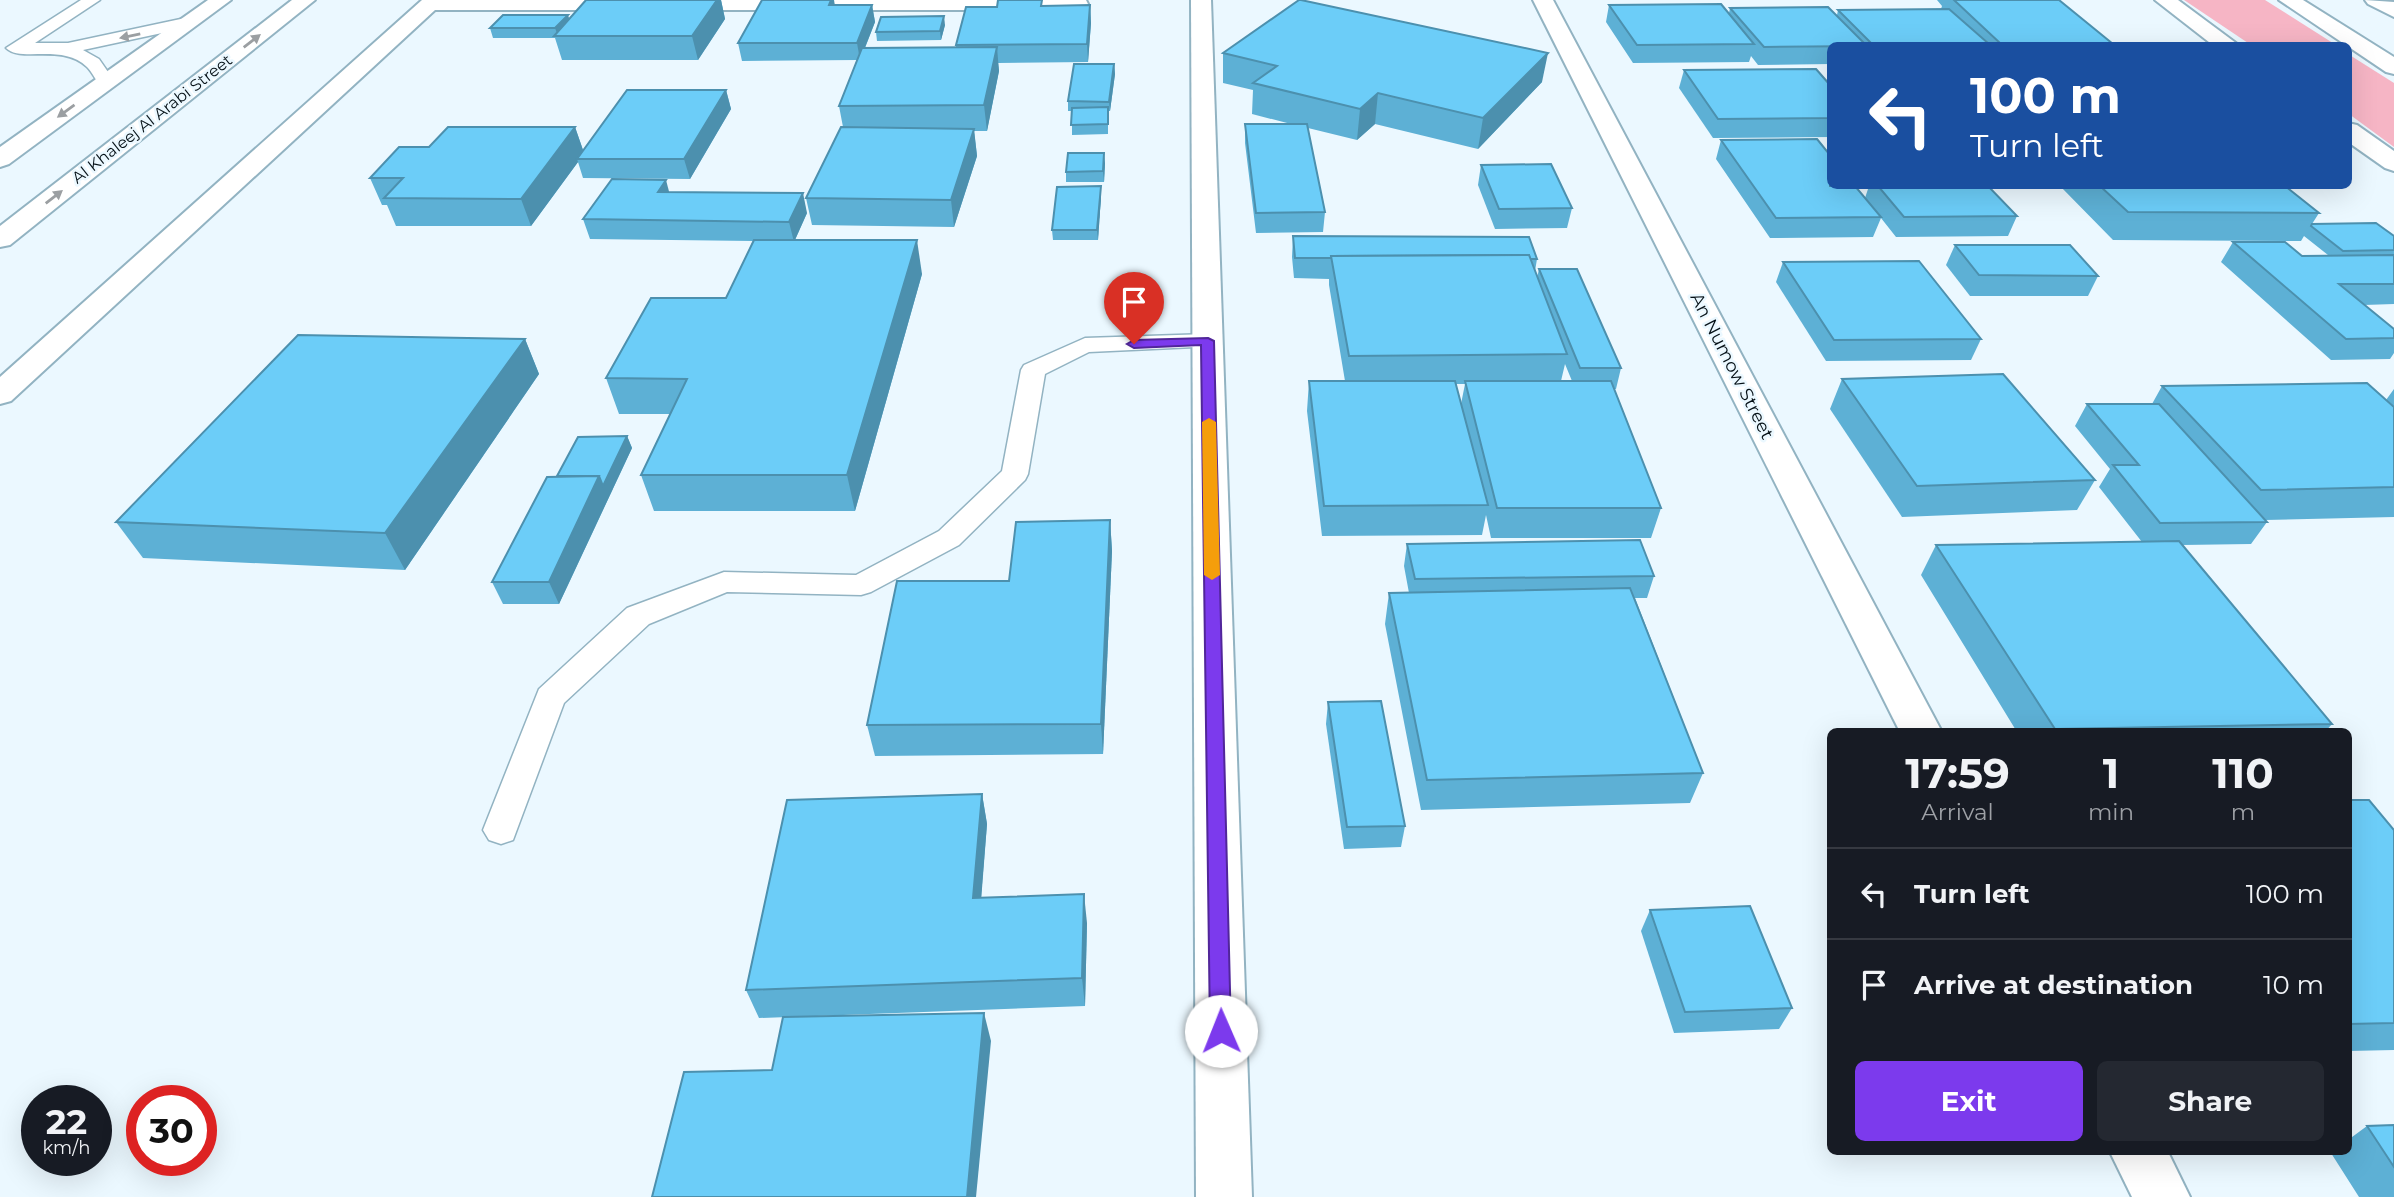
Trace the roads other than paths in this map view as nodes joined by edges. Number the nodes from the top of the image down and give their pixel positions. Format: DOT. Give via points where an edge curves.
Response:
graph roads {
  1 [pos="92,0"];
  2 [pos="221,0"];
  3 [pos="305,0"];
  4 [pos="1201,0"];
  5 [pos="1543,0"];
  6 [pos="2165,0"];
  7 [pos="2289,0"];
  8 [pos="2375,0"];
  9 [pos="432,2"];
  10 [pos="1078,4"];
  11 [pos="2394,11"];
  12 [pos="190,22"];
  13 [pos="2223,42"];
  14 [pos="15,48"];
  15 [pos="68,48"];
  16 [pos="0,58"];
  17 [pos="2394,67"];
  18 [pos="106,82"];
  19 [pos="2352,133"];
  20 [pos="0,159"];
  21 [pos="2394,163"];
  22 [pos="0,239"];
  23 [pos="1208,341"];
  24 [pos="0,394"];
  25 [pos="1919,728"];
  26 [pos="501,830"];
  27 [pos="2140,1155"];
  28 [pos="1224,1197"];
  29 [pos="2162,1197"];
  1 -- 14 [label="lane"];
  2 -- 12 [label="main road"];
  22 -- 3 [label="main road, Al Khaleej Al Arabi Street, one-way"];
  4 -- 23 [label="main road"];
  5 -- 25 [label="main road, An Numow Street"];
  6 -- 13 [label="main road"];
  7 -- 17 [label="main road"];
  8 -- 11 [label="main road"];
  9 -- 10 [label="main road"];
  9 -- 24 [label="main road"];
  12 -- 15 [label="lane, one-way"];
  12 -- 18 [label="main road"];
  14 -- 15 [label="lane"];
  14 -- 16 [label="lane"];
  15 -- 18 [label="lane" via="93,63"];
  18 -- 20 [label="main road, one-way"];
  19 -- 21 [label="main road"];
  23 -- 26 [label="lane" via="1085,345 1033,370 1015,474 949,538 861,585 724,582 638,616 550,697"];
  23 -- 28 [label="main road"];
  27 -- 29 [label="main road"];
}
